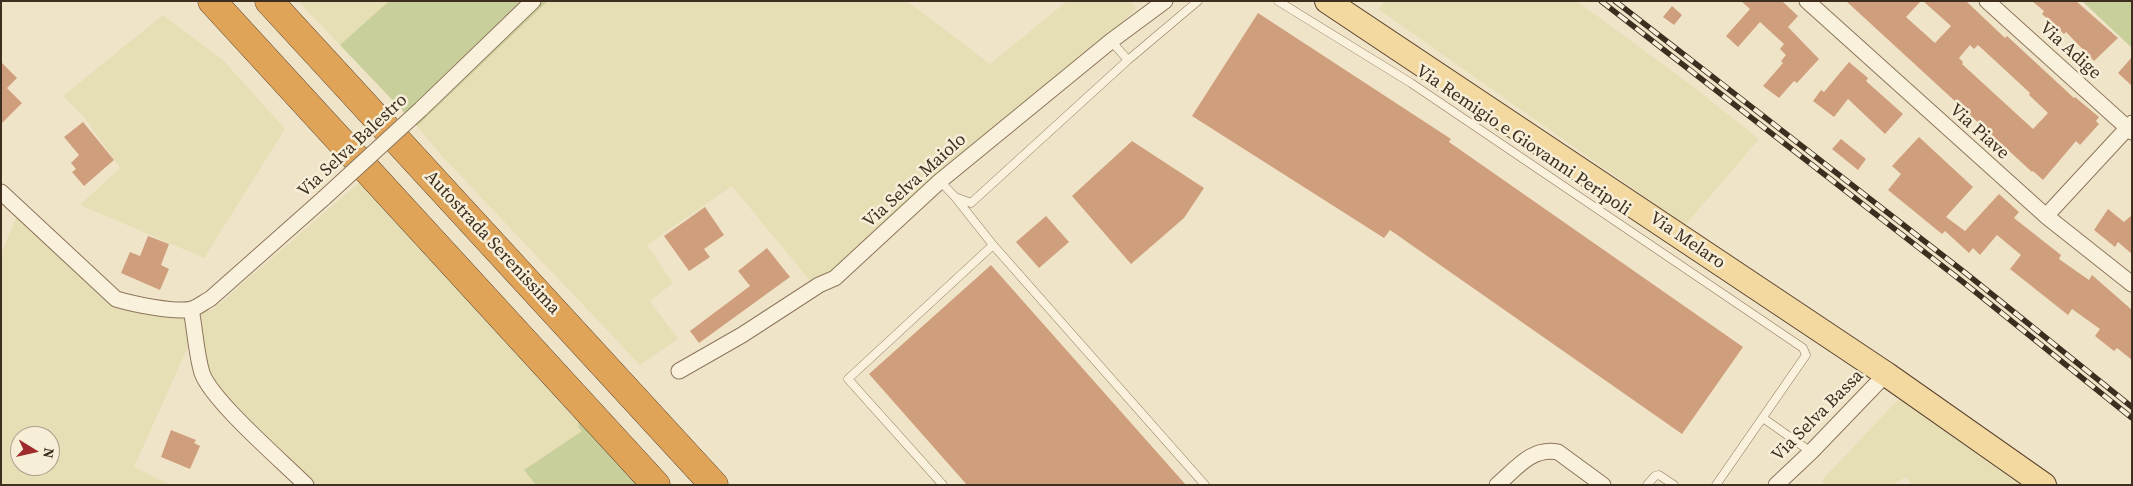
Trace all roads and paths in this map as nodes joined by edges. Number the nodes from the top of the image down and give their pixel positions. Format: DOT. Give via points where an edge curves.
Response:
graph roads {
  1 [pos="212,1"];
  2 [pos="269,1"];
  3 [pos="533,1"];
  4 [pos="1165,1"];
  5 [pos="1198,1"];
  6 [pos="1278,1"];
  7 [pos="1327,1"];
  8 [pos="1807,1"];
  9 [pos="1987,1"];
  10 [pos="1110,41"];
  11 [pos="1128,60"];
  12 [pos="2130,128"];
  13 [pos="940,181"];
  14 [pos="1,192"];
  15 [pos="955,197"];
  16 [pos="2046,216"];
  17 [pos="993,245"];
  18 [pos="2132,284"];
  19 [pos="191,309"];
  20 [pos="680,371"];
  21 [pos="1886,374"];
  22 [pos="1763,418"];
  23 [pos="1811,452"];
  24 [pos="306,485"];
  25 [pos="656,485"];
  26 [pos="714,485"];
  27 [pos="944,485"];
  28 [pos="1205,485"];
  29 [pos="1497,485"];
  30 [pos="1603,485"];
  31 [pos="1647,485"];
  32 [pos="1674,485"];
  33 [pos="1716,485"];
  34 [pos="1776,485"];
  35 [pos="2044,485"];
  1 -- 25 [label="highway"];
  2 -- 26 [label="highway, Autostrada Serenissima"];
  3 -- 19 [label="street, Via Selva Balestro, bridge" via="324,198 210,299"];
  4 -- 10 [label="street, Via Selva Maiolo"];
  5 -- 11 [label="lane"];
  6 -- 22 [label="lane, Via Remigio e Giovanni Peripoli" via="1411,83 1803,348 1806,354"];
  7 -- 21 [label="main road, Via Melaro"];
  8 -- 16 [label="street, Via Piave"];
  9 -- 12 [label="street, Via Adige"];
  10 -- 11 [label="lane"];
  10 -- 13 [label="street, Via Selva Maiolo"];
  11 -- 15 [label="lane" via="971,203"];
  12 -- 16 [label="street"];
  13 -- 15 [label="lane"];
  13 -- 20 [label="street, Via Selva Maiolo" via="835,278"];
  14 -- 19 [label="street" via="116,299 138,306"];
  15 -- 17 [label="lane"];
  16 -- 18 [label="street, Via Piave"];
  17 -- 27 [label="lane" via="848,379"];
  17 -- 28 [label="lane"];
  19 -- 24 [label="street" via="202,373 210,388"];
  21 -- 23 [label="street, Via Selva Bassa"];
  21 -- 35 [label="main road, Via Melaro"];
  22 -- 23 [label="lane"];
  22 -- 33 [label="lane, Via Remigio e Giovanni Peripoli"];
  23 -- 34 [label="street, Via Selva Bassa"];
  29 -- 30 [label="street" via="1530,456 1550,450 1558,452"];
  31 -- 32 [label="lane" via="1659,475"];
}
